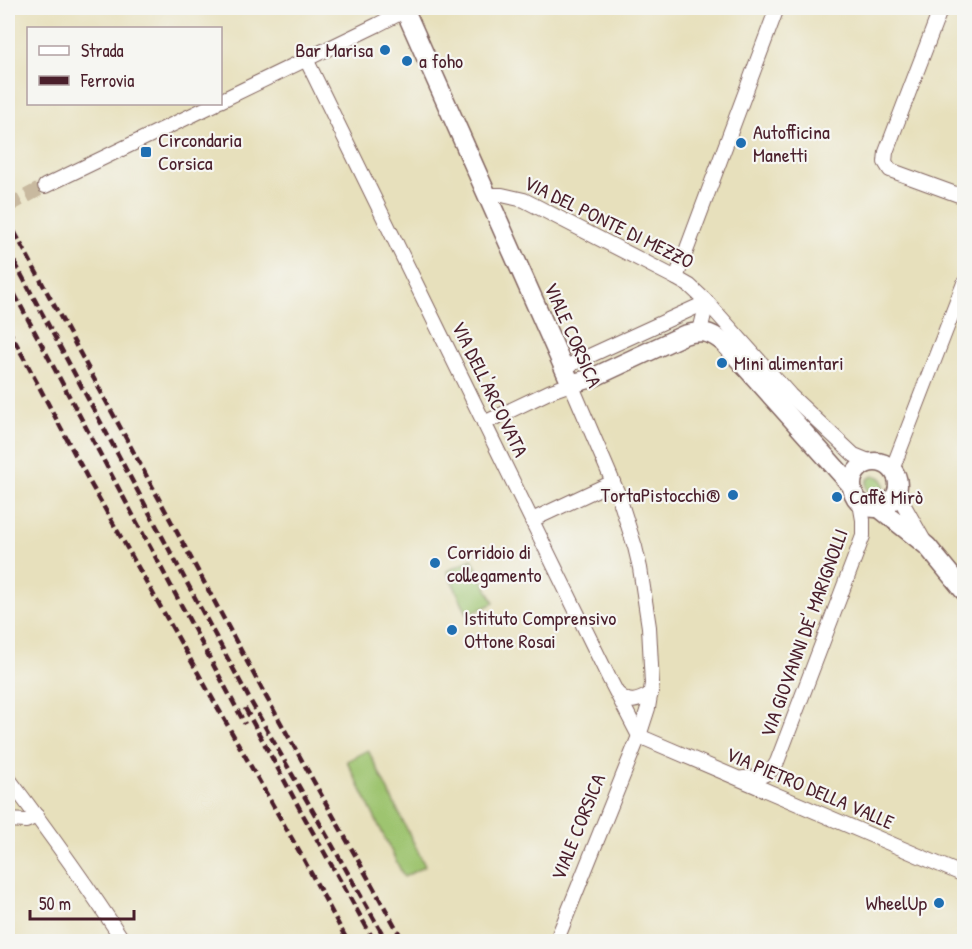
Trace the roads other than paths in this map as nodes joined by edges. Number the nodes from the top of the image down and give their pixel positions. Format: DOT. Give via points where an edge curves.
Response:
graph roads {
  1 [pos="406,8"];
  2 [pos="777,8"];
  3 [pos="941,8"];
  4 [pos="306,59"];
  5 [pos="222,100"];
  6 [pos="213,105"];
  7 [pos="45,186"];
  8 [pos="487,195"];
  9 [pos="964,197"];
  10 [pos="676,278"];
  11 [pos="964,283"];
  12 [pos="707,302"];
  13 [pos="700,331"];
  14 [pos="567,376"];
  15 [pos="484,423"];
  16 [pos="871,462"];
  17 [pos="892,470"];
  18 [pos="613,482"];
  19 [pos="851,485"];
  20 [pos="897,493"];
  21 [pos="861,503"];
  22 [pos="879,508"];
  23 [pos="532,520"];
  24 [pos="927,546"];
  25 [pos="964,591"];
  26 [pos="617,693"];
  27 [pos="651,694"];
  28 [pos="639,736"];
  29 [pos="733,776"];
  30 [pos="8,778"];
  31 [pos="26,802"];
  32 [pos="37,816"];
  33 [pos="8,818"];
  34 [pos="964,875"];
  35 [pos="124,942"];
  36 [pos="556,942"];
  1 -- 4 [label="street"];
  1 -- 8 [label="main road, VIALE CORSICA"];
  2 -- 10 [label="street"];
  3 -- 9 [label="street" via="885,162 890,170"];
  4 -- 5 [label="street"];
  4 -- 15 [label="street, VIA DELL'ARCOVATA"];
  6 -- 7 [label="street"];
  8 -- 10 [label="street, VIA DEL PONTE DI MEZZO" via="524,200"];
  8 -- 14 [label="main road, VIALE CORSICA"];
  10 -- 12 [label="street, VIA DEL PONTE DI MEZZO"];
  11 -- 17 [label="street"];
  12 -- 13 [label="street"];
  12 -- 14 [label="street"];
  12 -- 16 [label="street, VIA DEL PONTE DI MEZZO" via="790,395 854,455"];
  13 -- 14 [label="main road" via="592,378"];
  13 -- 19 [label="main road" via="724,342"];
  14 -- 15 [label="street" via="551,391"];
  14 -- 18 [label="street, VIALE CORSICA"];
  15 -- 23 [label="street, VIA DELL'ARCOVATA"];
  16 -- 17 [label="main road, VIA DEL PONTE DI MEZZO"];
  16 -- 19 [label="main road" via="857,470"];
  17 -- 20 [label="main road" via="897,477"];
  18 -- 23 [label="street"];
  18 -- 27 [label="street, VIALE CORSICA" via="640,568 650,627"];
  19 -- 21 [label="main road"];
  20 -- 22 [label="main road"];
  20 -- 24 [label="street"];
  21 -- 22 [label="main road"];
  21 -- 29 [label="street, VIA GIOVANNI DE' MARIGNOLLI" via="863,536 777,762 770,772 758,778"];
  22 -- 24 [label="main road"];
  23 -- 26 [label="street, VIA DELL'ARCOVATA"];
  24 -- 25 [label="main road"];
  26 -- 27 [label="street" via="630,701"];
  26 -- 28 [label="street, VIA DELL'ARCOVATA"];
  27 -- 28 [label="street, VIALE CORSICA"];
  28 -- 29 [label="street, VIA PIETRO DELLA VALLE"];
  28 -- 36 [label="street, VIALE CORSICA"];
  29 -- 34 [label="street, VIA PIETRO DELLA VALLE"];
  30 -- 31 [label="street"];
  31 -- 32 [label="street"];
  31 -- 33 [label="street"];
  32 -- 33 [label="street" via="26,821"];
  32 -- 35 [label="street"];
}
